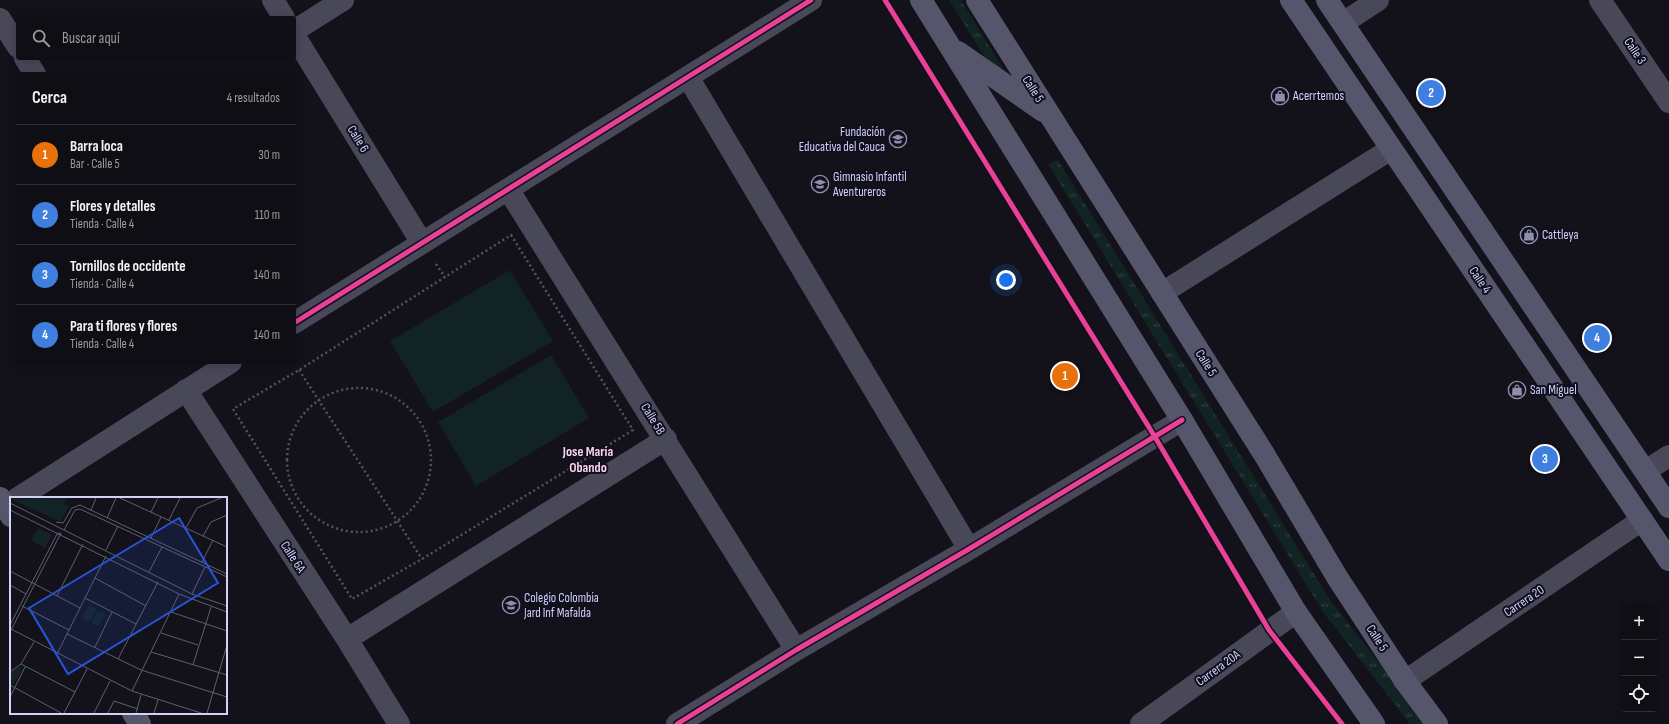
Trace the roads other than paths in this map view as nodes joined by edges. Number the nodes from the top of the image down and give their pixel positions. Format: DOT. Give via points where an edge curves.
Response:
graph roads {
  1 [pos="273,0"];
  2 [pos="343,0"];
  3 [pos="811,0"];
  4 [pos="921,0"];
  5 [pos="977,0"];
  6 [pos="1291,0"];
  7 [pos="1327,0"];
  8 [pos="1378,0"];
  9 [pos="1600,0"];
  10 [pos="283,16"];
  11 [pos="0,19"];
  12 [pos="1343,23"];
  13 [pos="296,30"];
  14 [pos="296,38"];
  15 [pos="16,44"];
  16 [pos="950,47"];
  17 [pos="26,60"];
  18 [pos="34,72"];
  19 [pos="688,77"];
  20 [pos="1669,102"];
  21 [pos="1050,116"];
  22 [pos="1391,149"];
  23 [pos="508,189"];
  24 [pos="422,243"];
  25 [pos="1162,293"];
  26 [pos="296,322"];
  27 [pos="222,364"];
  28 [pos="186,390"];
  29 [pos="1182,420"];
  30 [pos="666,439"];
  31 [pos="1669,456"];
  32 [pos="1645,471"];
  33 [pos="20,497"];
  34 [pos="1669,507"];
  35 [pos="1642,520"];
  36 [pos="969,549"];
  37 [pos="1669,560"];
  38 [pos="1296,612"];
  39 [pos="347,639"];
  40 [pos="796,650"];
  41 [pos="1405,681"];
  42 [pos="134,714"];
  43 [pos="140,724"];
  44 [pos="399,724"];
  45 [pos="677,724"];
  46 [pos="1143,724"];
  47 [pos="1374,724"];
  48 [pos="1437,724"];
  1 -- 10 [label="street"];
  2 -- 13 [label="street"];
  3 -- 19 [label="street"];
  4 -- 16 [label="main road"];
  5 -- 21 [label="main road, Calle 5"];
  6 -- 22 [label="main road, Calle 4"];
  7 -- 12 [label="main road"];
  8 -- 12 [label="street"];
  9 -- 20 [label="street, Calle 3"];
  11 -- 15 [label="street"];
  12 -- 32 [label="main road"];
  14 -- 24 [label="street, Calle 6"];
  16 -- 21 [label="main road"];
  16 -- 29 [label="main road"];
  17 -- 18 [label="street"];
  19 -- 23 [label="street"];
  19 -- 36 [label="street"];
  21 -- 25 [label="main road, Calle 5"];
  22 -- 25 [label="street"];
  22 -- 35 [label="main road, Calle 4"];
  23 -- 24 [label="street"];
  23 -- 30 [label="street, Calle 5B"];
  24 -- 26 [label="street"];
  25 -- 41 [label="main road, Calle 5" via="1264,454 1337,577"];
  27 -- 28 [label="street"];
  28 -- 33 [label="street"];
  28 -- 39 [label="street, Calle 6A"];
  29 -- 36 [label="street"];
  29 -- 38 [label="main road"];
  30 -- 39 [label="street"];
  30 -- 40 [label="street, Calle 5B"];
  31 -- 32 [label="street"];
  32 -- 34 [label="main road"];
  35 -- 37 [label="main road, Calle 4"];
  35 -- 41 [label="street, Carrera 20"];
  36 -- 40 [label="street"];
  38 -- 46 [label="street, Carrera 20A"];
  38 -- 47 [label="main road"];
  39 -- 44 [label="street, Calle 6A"];
  40 -- 45 [label="street"];
  41 -- 48 [label="main road, Calle 5"];
  42 -- 43 [label="main road"];
}
